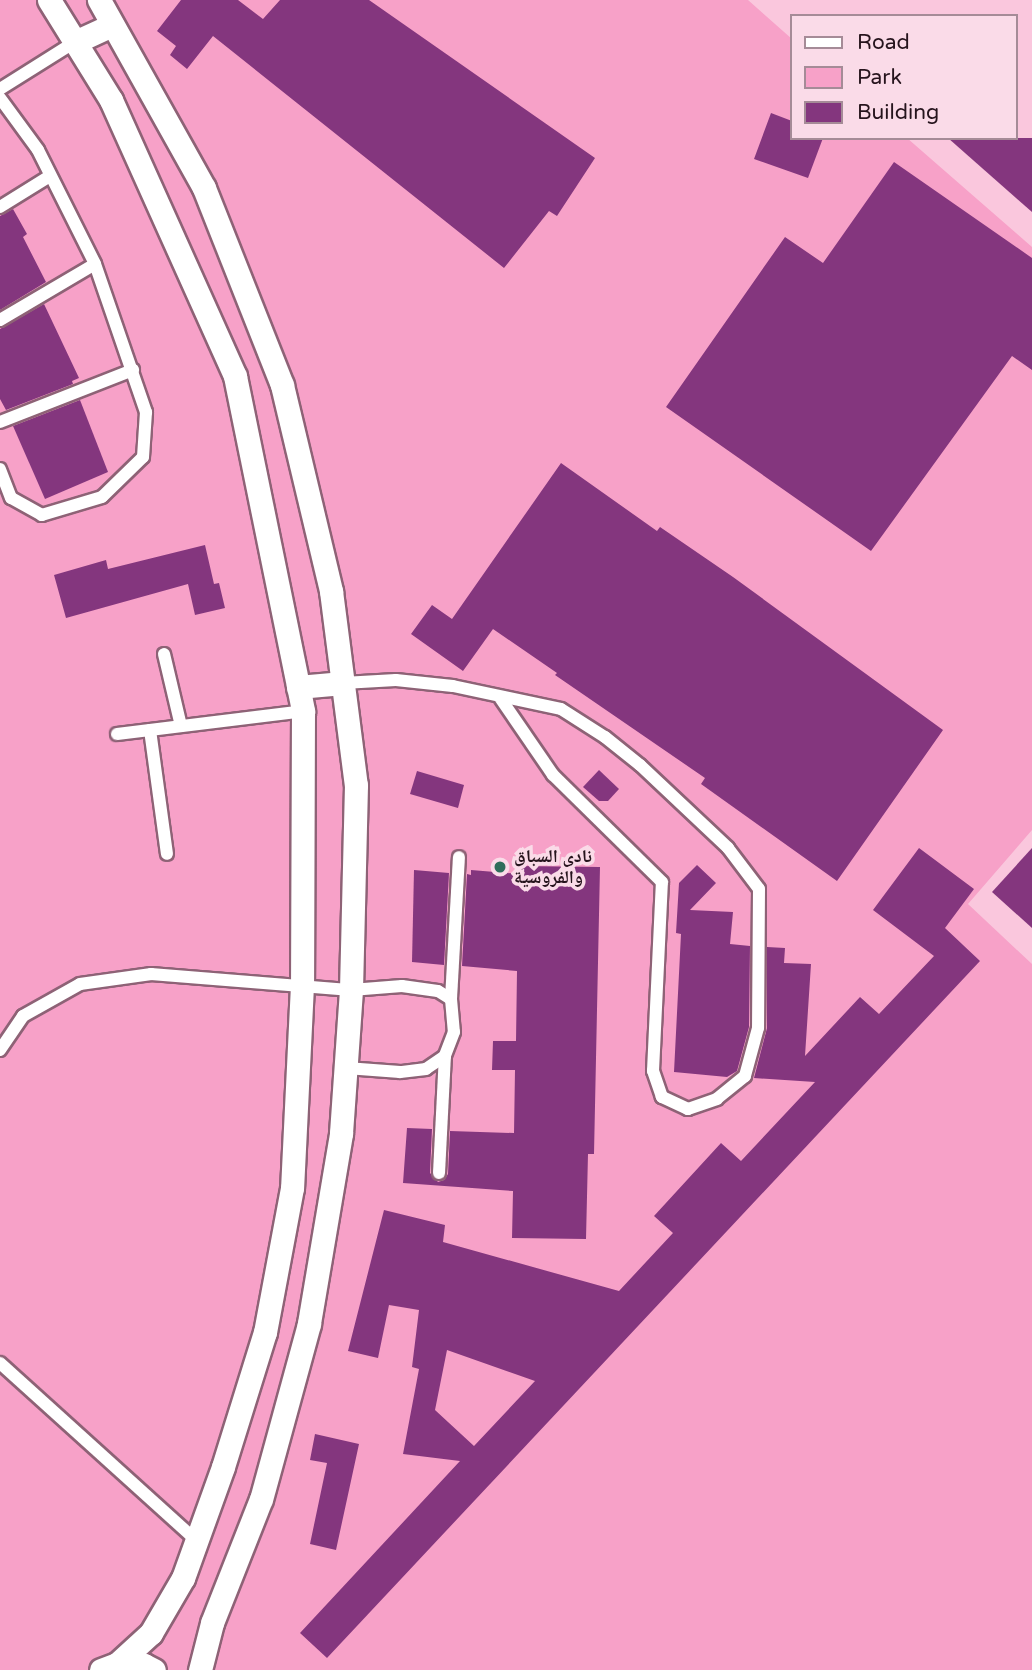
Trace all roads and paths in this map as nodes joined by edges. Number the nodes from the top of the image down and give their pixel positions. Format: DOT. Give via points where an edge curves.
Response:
graph roads {
  1 [pos="49,0"];
  2 [pos="99,0"];
  3 [pos="112,24"];
  4 [pos="75,42"];
  5 [pos="0,89"];
  6 [pos="0,98"];
  7 [pos="50,176"];
  8 [pos="0,207"];
  9 [pos="95,264"];
  10 [pos="0,320"];
  11 [pos="133,370"];
  12 [pos="0,422"];
  13 [pos="0,469"];
  14 [pos="164,654"];
  15 [pos="343,683"];
  16 [pos="298,687"];
  17 [pos="501,699"];
  18 [pos="303,711"];
  19 [pos="181,726"];
  20 [pos="150,730"];
  21 [pos="117,734"];
  22 [pos="167,853"];
  23 [pos="459,858"];
  24 [pos="302,985"];
  25 [pos="351,990"];
  26 [pos="452,999"];
  27 [pos="0,1050"];
  28 [pos="445,1056"];
  29 [pos="346,1068"];
  30 [pos="439,1173"];
  31 [pos="0,1363"];
  32 [pos="197,1541"];
  33 [pos="109,1667"];
  34 [pos="154,1670"];
  35 [pos="200,1670"];
  1 -- 4 [label="street"];
  2 -- 3 [label="street"];
  3 -- 4 [label="street"];
  3 -- 15 [label="street" via="204,188 282,386 331,591"];
  4 -- 5 [label="lane"];
  4 -- 16 [label="street" via="111,100 235,376"];
  6 -- 7 [label="lane" via="38,150"];
  7 -- 8 [label="lane"];
  7 -- 9 [label="lane"];
  9 -- 10 [label="lane"];
  9 -- 11 [label="lane"];
  11 -- 12 [label="lane"];
  11 -- 13 [label="lane" via="146,412 143,457 102,497 42,515 11,498"];
  14 -- 19 [label="lane"];
  15 -- 16 [label="street"];
  15 -- 17 [label="lane" via="396,680 453,686"];
  15 -- 25 [label="street" via="356,785"];
  16 -- 18 [label="street"];
  17 -- 17 [label="lane" via="553,775 662,882 653,1072 662,1097 688,1109 717,1099 745,1076 758,1028 759,889 686,805 605,737 561,709"];
  18 -- 19 [label="lane"];
  18 -- 24 [label="street"];
  19 -- 20 [label="lane"];
  20 -- 21 [label="lane"];
  20 -- 22 [label="lane"];
  23 -- 26 [label="lane"];
  24 -- 25 [label="lane"];
  24 -- 27 [label="lane" via="151,974 80,984 23,1016"];
  24 -- 32 [label="street" via="292,1188 265,1332"];
  25 -- 26 [label="lane" via="420,988"];
  25 -- 29 [label="street"];
  26 -- 28 [label="lane" via="454,1032"];
  28 -- 29 [label="lane" via="426,1069 413,1071"];
  28 -- 30 [label="lane"];
  29 -- 35 [label="street" via="341,1134 309,1324 261,1499 212,1623"];
  31 -- 32 [label="lane"];
  32 -- 33 [label="street" via="183,1578 151,1633"];
  33 -- 34 [label="street" via="144,1665"];
}
